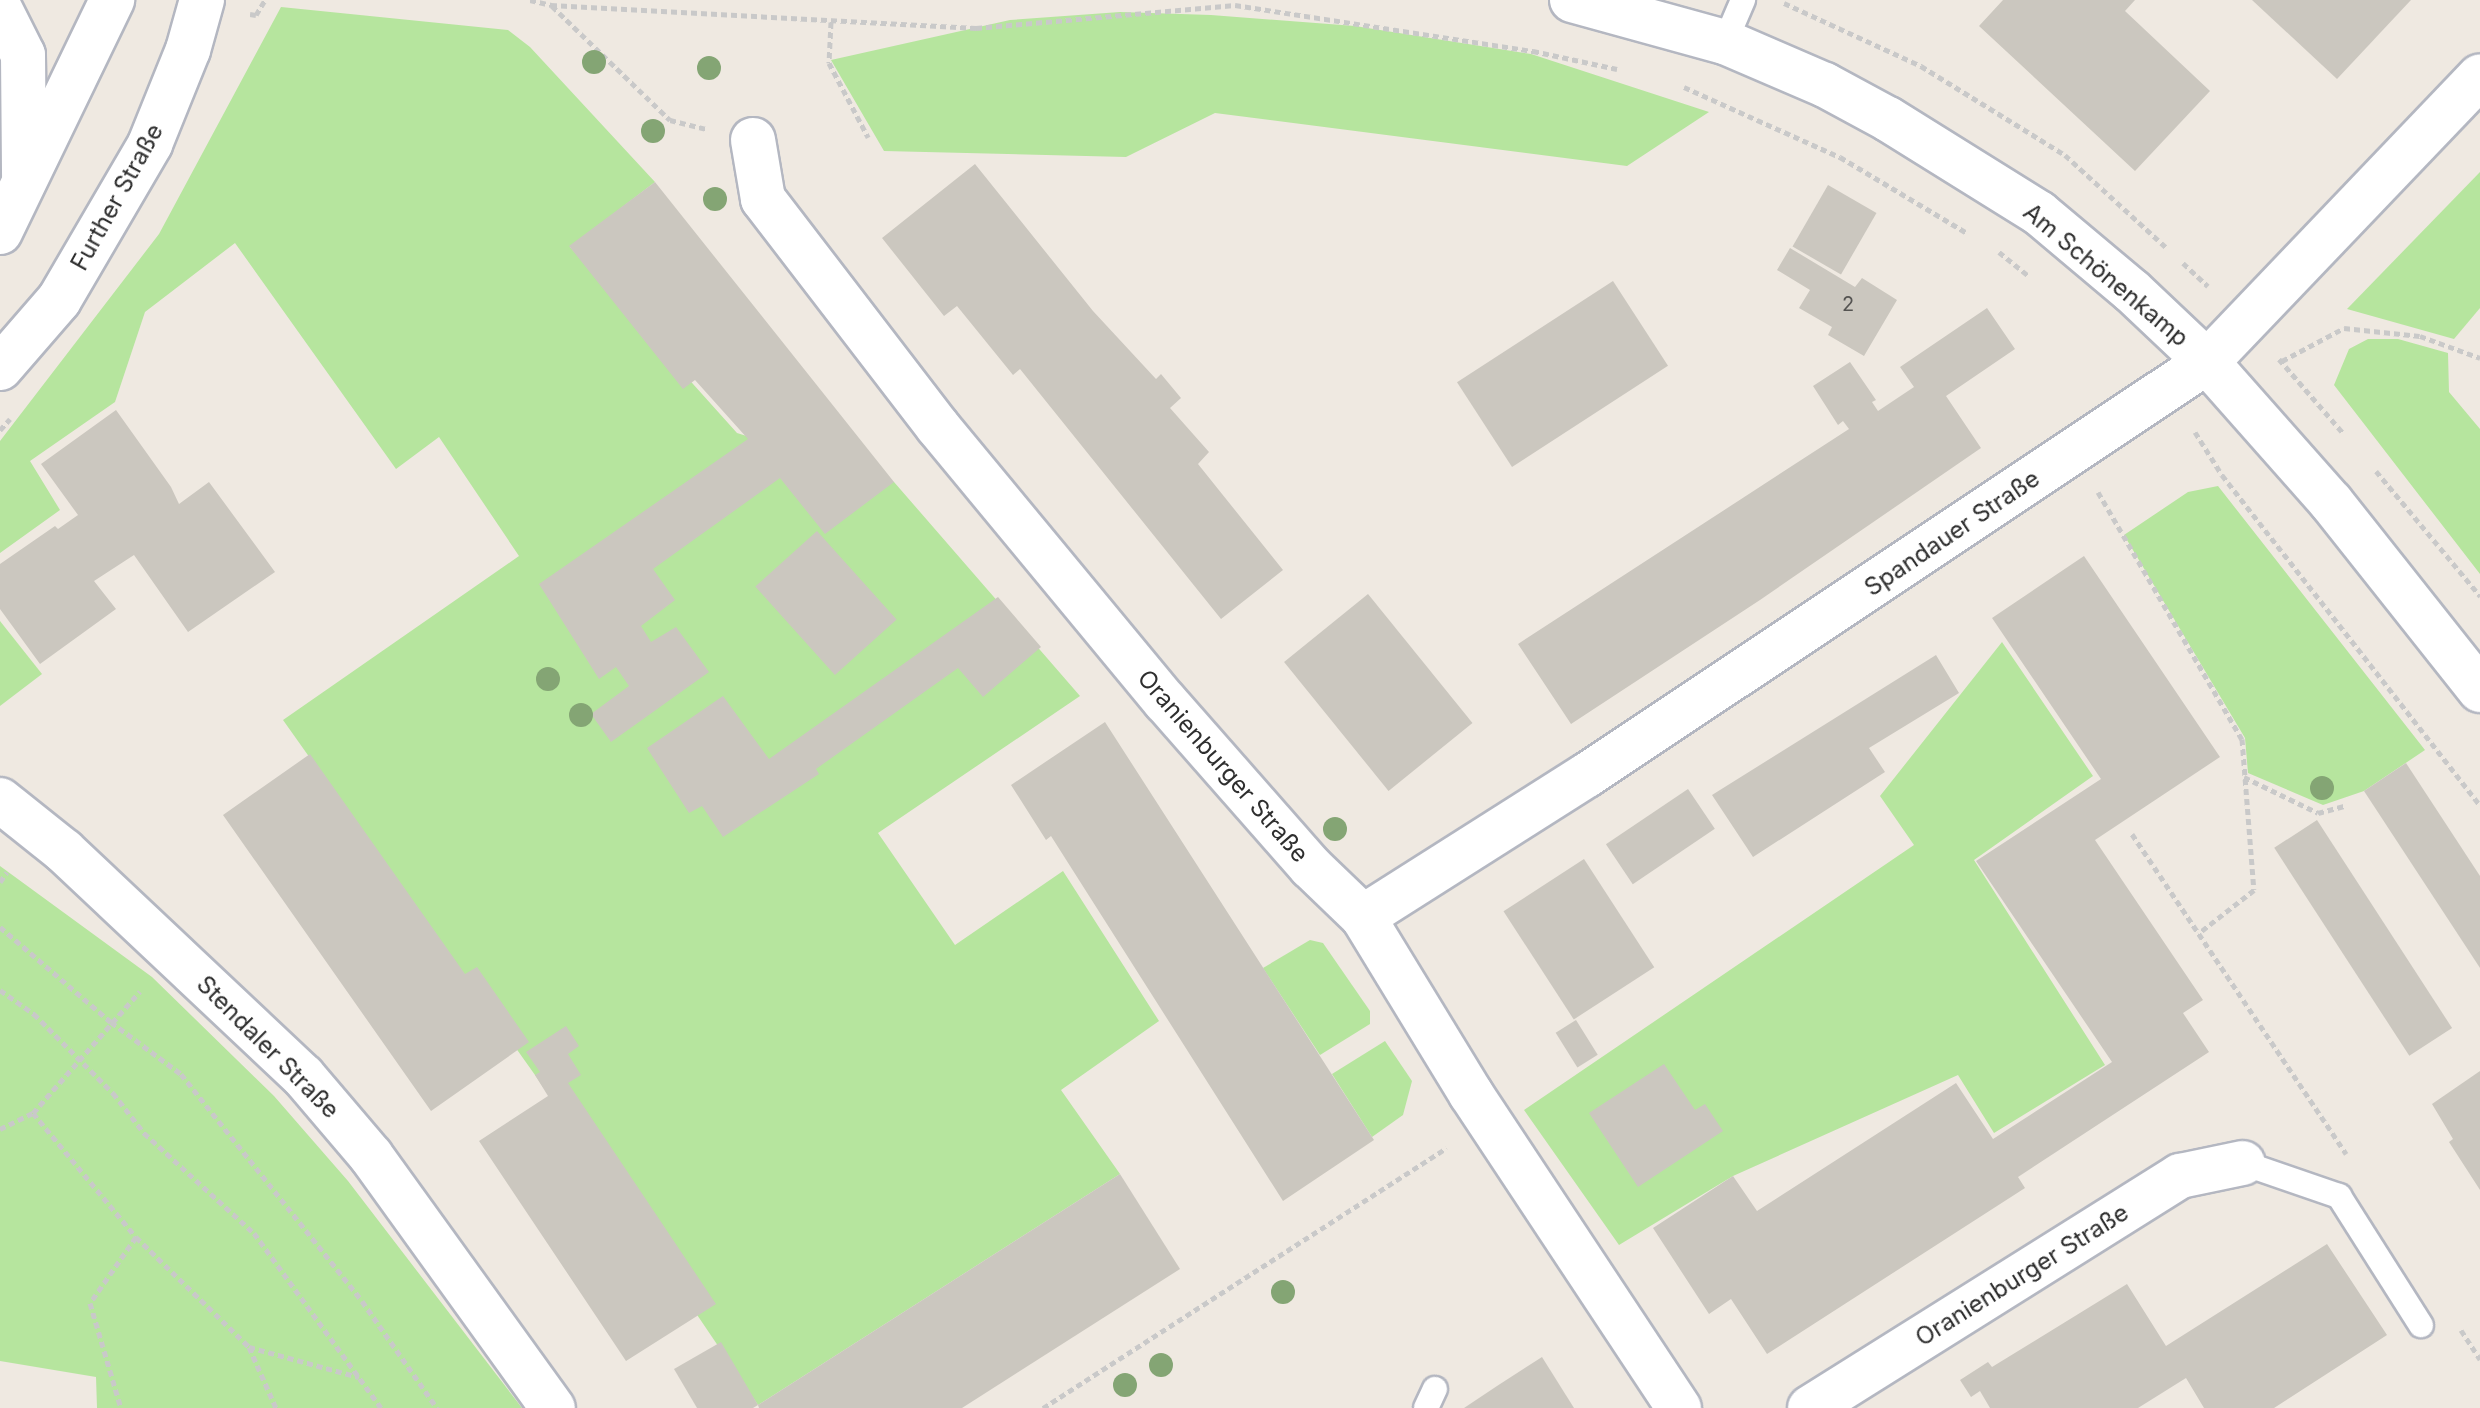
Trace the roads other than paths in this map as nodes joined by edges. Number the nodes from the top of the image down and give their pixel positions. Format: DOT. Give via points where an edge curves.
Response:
graph roads {
  1 [pos="112,0"];
  2 [pos="1572,0"];
  3 [pos="1743,0"];
  4 [pos="200,2"];
  5 [pos="0,9"];
  6 [pos="1725,42"];
  7 [pos="2480,76"];
  8 [pos="753,140"];
  9 [pos="25,186"];
  10 [pos="0,232"];
  11 [pos="2207,362"];
  12 [pos="0,368"];
  13 [pos="2480,690"];
  14 [pos="0,800"];
  15 [pos="1363,917"];
  16 [pos="2243,1163"];
  17 [pos="2421,1325"];
  18 [pos="553,1408"];
  19 [pos="1679,1408"];
  20 [pos="1810,1408"];
  1 -- 9 [label="street"];
  2 -- 6 [label="street, Am Schönenkamp"];
  3 -- 6 [label="lane"];
  4 -- 12 [label="street, Further Straße" via="188,50 150,144 59,300"];
  5 -- 9 [label="street" via="23,55"];
  6 -- 11 [label="street, Am Schönenkamp" via="1838,91 2039,213"];
  7 -- 11 [label="street, Spandauer Straße"];
  8 -- 15 [label="street, Oranienburger Straße" via="763,199 938,427 1165,701 1311,867"];
  9 -- 10 [label="street"];
  11 -- 13 [label="street, Am Schönenkamp" via="2331,502"];
  11 -- 15 [label="street, Spandauer Straße" via="1587,775"];
  14 -- 18 [label="street, Stendaler Straße" via="64,851 303,1076 371,1156"];
  15 -- 19 [label="street, Oranienburger Straße" via="1486,1116"];
  16 -- 17 [label="lane" via="2339,1196"];
  16 -- 20 [label="street, Oranienburger Straße" via="2180,1176"];
}
